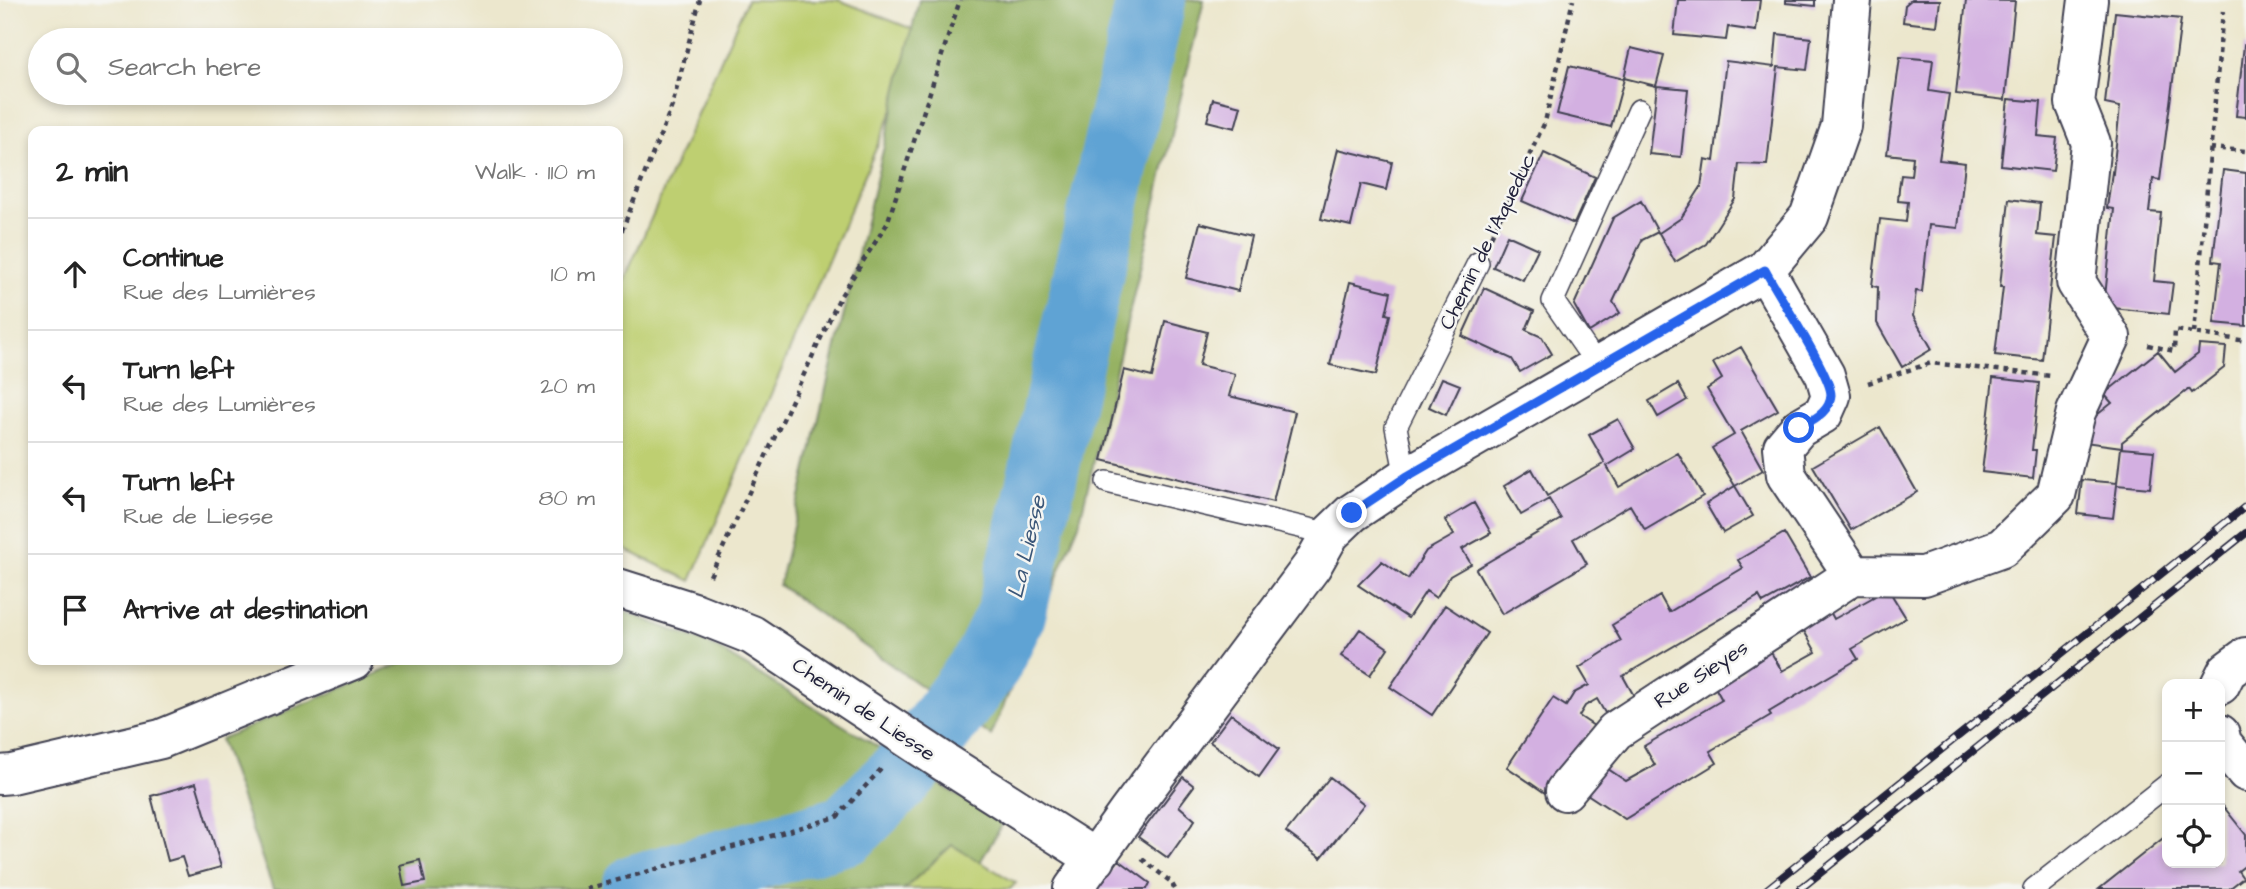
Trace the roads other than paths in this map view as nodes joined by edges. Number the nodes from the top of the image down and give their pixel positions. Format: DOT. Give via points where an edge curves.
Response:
graph roads {
  1 [pos="1852,0"];
  2 [pos="2088,0"];
  3 [pos="1639,110"];
  4 [pos="1478,263"];
  5 [pos="1765,270"];
  6 [pos="1598,366"];
  7 [pos="1406,477"];
  8 [pos="1107,482"];
  9 [pos="1321,550"];
  10 [pos="1853,575"];
  11 [pos="623,591"];
  12 [pos="2246,657"];
  13 [pos="342,665"];
  14 [pos="2223,679"];
  15 [pos="2221,742"];
  16 [pos="2246,772"];
  17 [pos="0,775"];
  18 [pos="2162,789"];
  19 [pos="1565,791"];
  20 [pos="1096,859"];
  21 [pos="1073,889"];
  22 [pos="2034,889"];
  1 -- 5 [label="street" via="1841,126 1810,217"];
  2 -- 10 [label="street" via="2075,103 2091,143 2076,282 2110,337 2076,412 2056,495 2001,548 1924,576"];
  3 -- 6 [label="lane" via="1553,301"];
  4 -- 7 [label="lane, Chemin de l'Aqueduc" via="1396,427"];
  5 -- 6 [label="street"];
  5 -- 10 [label="street" via="1825,375 1831,396 1823,414 1799,428 1783,447 1786,475"];
  6 -- 7 [label="street"];
  7 -- 9 [label="street" via="1352,513"];
  8 -- 9 [label="lane"];
  9 -- 20 [label="street"];
  10 -- 19 [label="street, Rue Sieyes" via="1615,731"];
  11 -- 20 [label="street, Chemin de Liesse" via="752,635"];
  12 -- 14 [label="street"];
  13 -- 17 [label="street" via="160,739"];
  15 -- 16 [label="street"];
  18 -- 22 [label="lane"];
  20 -- 21 [label="street"];
}
